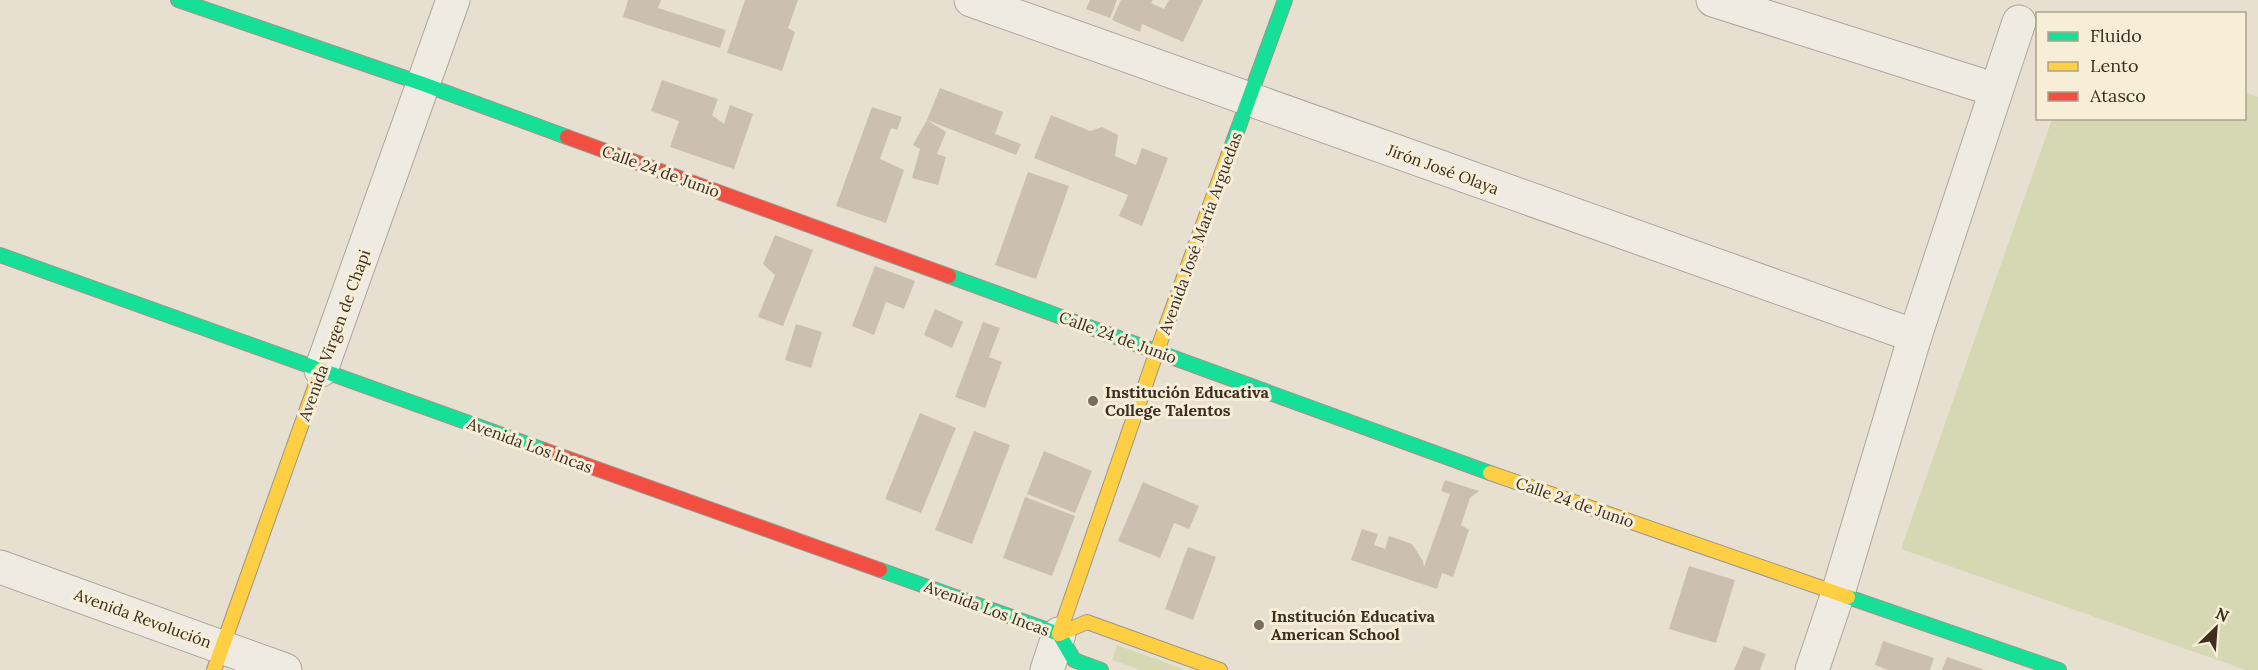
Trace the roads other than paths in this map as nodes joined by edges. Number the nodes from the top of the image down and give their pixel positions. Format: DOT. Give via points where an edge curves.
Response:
graph roads {
  1 [pos="178,0"];
  2 [pos="453,0"];
  3 [pos="972,0"];
  4 [pos="1285,0"];
  5 [pos="1713,0"];
  6 [pos="2019,22"];
  7 [pos="423,84"];
  8 [pos="1996,90"];
  9 [pos="1249,100"];
  10 [pos="0,255"];
  11 [pos="1915,336"];
  12 [pos="1156,351"];
  13 [pos="321,370"];
  14 [pos="0,567"];
  15 [pos="49,584"];
  16 [pos="0,592"];
  17 [pos="1838,593"];
  18 [pos="1059,634"];
  19 [pos="218,659"];
  20 [pos="285,670"];
  21 [pos="1047,670"];
  22 [pos="1101,670"];
  23 [pos="1220,670"];
  24 [pos="1812,670"];
  25 [pos="2059,670"];
  1 -- 7 [label="street, Calle 24 de Junio"];
  2 -- 7 [label="street, Avenida Virgen de Chapi"];
  3 -- 9 [label="street, Jirón José Olaya"];
  4 -- 9 [label="street, Avenida José María Arguedas"];
  5 -- 8 [label="street"];
  6 -- 8 [label="street"];
  7 -- 12 [label="street, Calle 24 de Junio"];
  7 -- 13 [label="street, Avenida Virgen de Chapi"];
  8 -- 11 [label="street"];
  9 -- 11 [label="street, Jirón José Olaya"];
  9 -- 12 [label="street, Avenida José María Arguedas"];
  10 -- 13 [label="street, Avenida Los Incas"];
  11 -- 17 [label="street"];
  12 -- 17 [label="street, Calle 24 de Junio" via="1464,464"];
  12 -- 18 [label="street, Avenida José María Arguedas"];
  13 -- 18 [label="street, Avenida Los Incas"];
  13 -- 19 [label="street, Avenida Virgen de Chapi"];
  14 -- 15 [label="street, Avenida Revolución"];
  15 -- 16 [label="street"];
  15 -- 19 [label="street, Avenida Revolución"];
  17 -- 24 [label="street"];
  17 -- 25 [label="street, Calle 24 de Junio"];
  18 -- 21 [label="street, Avenida José María Arguedas"];
  18 -- 22 [label="street, Avenida Los Incas" via="1074,660"];
  18 -- 23 [label="street, Avenida Los Incas" via="1087,622"];
  19 -- 20 [label="street, Avenida Revolución"];
}
